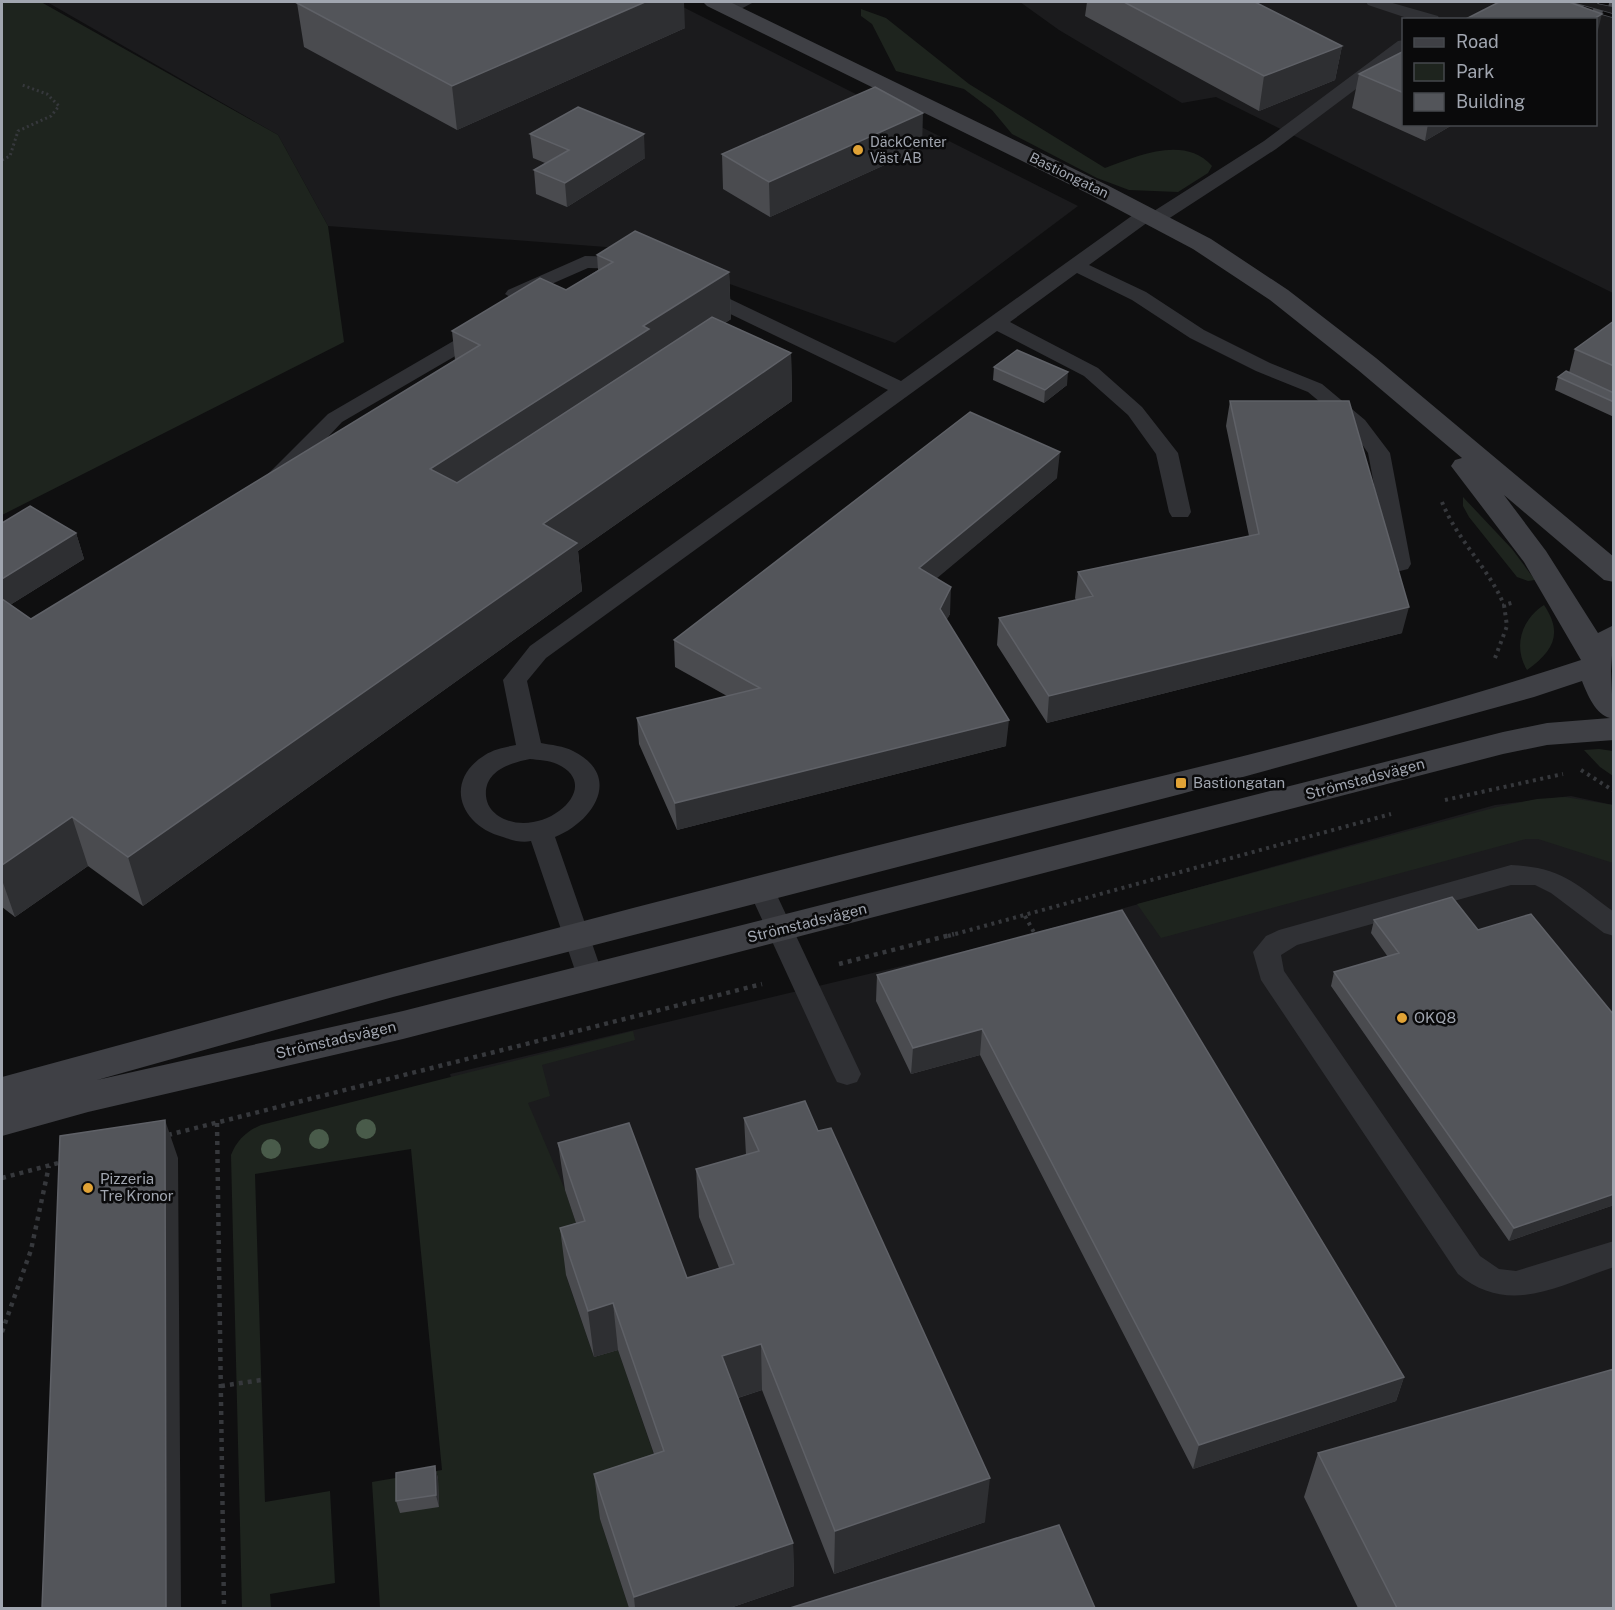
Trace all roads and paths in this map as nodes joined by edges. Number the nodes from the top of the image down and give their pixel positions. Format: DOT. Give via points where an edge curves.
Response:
graph roads {
  1 [pos="1374,2"];
  2 [pos="730,4"];
  3 [pos="1426,18"];
  4 [pos="1402,46"];
  5 [pos="22,85"];
  6 [pos="2,160"];
  7 [pos="1151,217"];
  8 [pos="1075,265"];
  9 [pos="648,268"];
  10 [pos="679,282"];
  11 [pos="995,322"];
  12 [pos="902,389"];
  13 [pos="1398,391"];
  14 [pos="264,491"];
  15 [pos="1180,512"];
  16 [pos="1400,564"];
  17 [pos="1614,573"];
  18 [pos="1602,652"];
  19 [pos="1614,709"];
  20 [pos="1614,729"];
  21 [pos="530,750"];
  22 [pos="540,831"];
  23 [pos="761,889"];
  24 [pos="1024,916"];
  25 [pos="1614,926"];
  26 [pos="780,929"];
  27 [pos="576,937"];
  28 [pos="1037,939"];
  29 [pos="590,978"];
  30 [pos="848,1074"];
  31 [pos="2,1092"];
  32 [pos="2,1121"];
  33 [pos="217,1123"];
  34 [pos="49,1166"];
  35 [pos="1614,1254"];
  36 [pos="2,1332"];
  37 [pos="261,1380"];
  38 [pos="221,1386"];
  39 [pos="224,1608"];
  1 -- 3 [label="lane"];
  2 -- 7 [label="main road, Bastiongatan"];
  4 -- 7 [label="lane" via="1270,145"];
  5 -- 6 [label="path" via="47,94 59,106 51,116 18,131 10,156"];
  7 -- 8 [label="lane"];
  7 -- 13 [label="main road, Bastiongatan" via="1202,244 1279,296"];
  8 -- 11 [label="lane"];
  8 -- 16 [label="lane" via="1138,296 1197,334 1315,388 1358,424 1379,453"];
  9 -- 14 [label="lane" via="638,263 585,262 515,295 469,340 335,418"];
  10 -- 12 [label="lane"];
  11 -- 12 [label="lane"];
  11 -- 15 [label="lane" via="1091,372 1135,411 1167,453"];
  12 -- 21 [label="lane" via="538,652 515,680"];
  13 -- 17 [label="main road, Bastiongatan"];
  13 -- 18 [label="main road, Bastiongatan" via="1485,489"];
  18 -- 19 [label="main road, Bastiongatan" via="1598,687"];
  18 -- 23 [label="main road" via="1523,690 1181,783"];
  20 -- 26 [label="main road, Strömstadsvägen" via="1547,734 1503,744"];
  21 -- 22 [label="lane" via="565,756 579,765 589,790 585,804 574,816"];
  21 -- 22 [label="lane" via="511,754 481,772 473,785 472,798 476,811 487,822 502,829"];
  22 -- 27 [label="lane"];
  23 -- 26 [label="lane"];
  23 -- 27 [label="main road"];
  24 -- 28 [label="path"];
  25 -- 35 [label="lane" via="1560,886 1539,876 1511,875 1289,937 1267,952 1271,973 1469,1265 1481,1276 1495,1283 1518,1284"];
  26 -- 29 [label="main road, Strömstadsvägen"];
  26 -- 30 [label="lane"];
  27 -- 29 [label="lane"];
  27 -- 31 [label="main road" via="393,983"];
  29 -- 32 [label="main road, Strömstadsvägen"];
  33 -- 38 [label="path"];
  34 -- 36 [label="path" via="43,1210 30,1257"];
  37 -- 38 [label="path"];
  38 -- 39 [label="path"];
}
